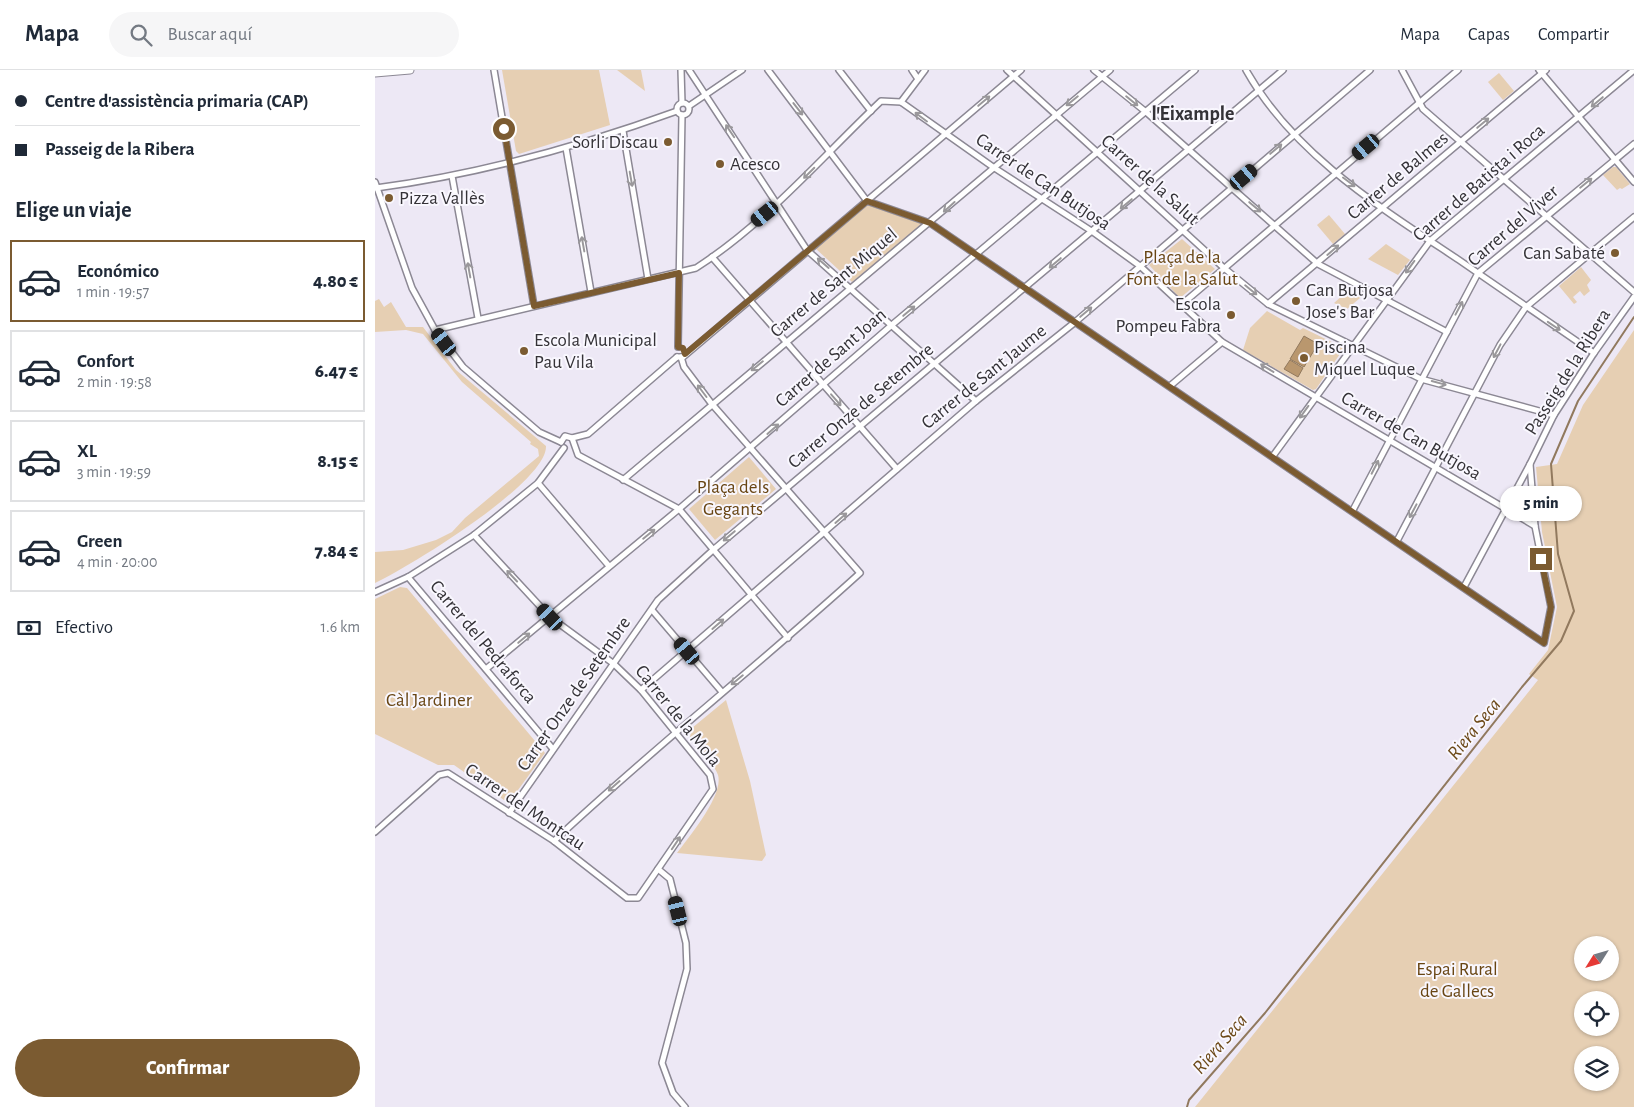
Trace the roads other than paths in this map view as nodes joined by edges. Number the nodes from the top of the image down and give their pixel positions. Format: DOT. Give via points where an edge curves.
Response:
graph roads {
  1 [pos="410,70"];
  2 [pos="494,70"];
  3 [pos="681,70"];
  4 [pos="689,70"];
  5 [pos="742,70"];
  6 [pos="768,70"];
  7 [pos="839,70"];
  8 [pos="911,70"];
  9 [pos="925,70"];
  10 [pos="1007,70"];
  11 [pos="1021,70"];
  12 [pos="1094,70"];
  13 [pos="1110,70"];
  14 [pos="1195,70"];
  15 [pos="1246,70"];
  16 [pos="1283,70"];
  17 [pos="1371,70"];
  18 [pos="1402,70"];
  19 [pos="1458,70"];
  20 [pos="1634,70"];
  21 [pos="1542,71"];
  22 [pos="375,73"];
  23 [pos="1014,76"];
  24 [pos="1102,77"];
  25 [pos="918,79"];
  26 [pos="1258,91"];
  27 [pos="707,96"];
  28 [pos="901,102"];
  29 [pos="682,103"];
  30 [pos="1419,103"];
  31 [pos="689,106"];
  32 [pos="871,111"];
  33 [pos="1146,112"];
  34 [pos="680,113"];
  35 [pos="1055,115"];
  36 [pos="1579,117"];
  37 [pos="623,131"];
  38 [pos="944,134"];
  39 [pos="1294,134"];
  40 [pos="1461,142"];
  41 [pos="1634,144"];
  42 [pos="566,148"];
  43 [pos="1189,150"];
  44 [pos="831,151"];
  45 [pos="1096,152"];
  46 [pos="1615,160"];
  47 [pos="511,164"];
  48 [pos="993,167"];
  49 [pos="1335,172"];
  50 [pos="452,176"];
  51 [pos="1504,179"];
  52 [pos="375,182"];
  53 [pos="1634,182"];
  54 [pos="1231,187"];
  55 [pos="376,188"];
  56 [pos="1141,191"];
  57 [pos="1043,199"];
  58 [pos="867,201"];
  59 [pos="779,203"];
  60 [pos="1383,208"];
  61 [pos="1546,216"];
  62 [pos="1634,217"];
  63 [pos="930,223"];
  64 [pos="1275,225"];
  65 [pos="1183,230"];
  66 [pos="1093,232"];
  67 [pos="1430,241"];
  68 [pos="807,250"];
  69 [pos="977,254"];
  70 [pos="1590,254"];
  71 [pos="713,257"];
  72 [pos="1318,264"];
  73 [pos="1140,266"];
  74 [pos="1224,268"];
  75 [pos="679,273"];
  76 [pos="1477,273"];
  77 [pos="649,279"];
  78 [pos="850,288"];
  79 [pos="1026,288"];
  80 [pos="591,292"];
  81 [pos="1634,292"];
  82 [pos="1634,297"];
  83 [pos="750,299"];
  84 [pos="1386,300"];
  85 [pos="1268,304"];
  86 [pos="1181,305"];
  87 [pos="534,306"];
  88 [pos="1526,307"];
  89 [pos="478,318"];
  90 [pos="1074,323"];
  91 [pos="893,324"];
  92 [pos="435,330"];
  93 [pos="1447,332"];
  94 [pos="1222,342"];
  95 [pos="785,343"];
  96 [pos="1353,346"];
  97 [pos="678,347"];
  98 [pos="1594,353"];
  99 [pos="681,356"];
  100 [pos="935,363"];
  101 [pos="1421,379"];
  102 [pos="823,385"];
  103 [pos="1170,386"];
  104 [pos="1475,393"];
  105 [pos="1315,397"];
  106 [pos="976,401"];
  107 [pos="711,403"];
  108 [pos="1555,415"];
  109 [pos="859,427"];
  110 [pos="571,438"];
  111 [pos="1388,440"];
  112 [pos="561,442"];
  113 [pos="573,445"];
  114 [pos="564,448"];
  115 [pos="751,448"];
  116 [pos="1273,456"];
  117 [pos="1530,464"];
  118 [pos="1436,468"];
  119 [pos="897,469"];
  120 [pos="623,480"];
  121 [pos="538,483"];
  122 [pos="786,488"];
  123 [pos="679,509"];
  124 [pos="1506,509"];
  125 [pos="1353,510"];
  126 [pos="1535,526"];
  127 [pos="825,532"];
  128 [pos="474,536"];
  129 [pos="1397,541"];
  130 [pos="713,550"];
  131 [pos="609,566"];
  132 [pos="408,577"];
  133 [pos="1464,587"];
  134 [pos="375,592"];
  135 [pos="751,594"];
  136 [pos="652,610"];
  137 [pos="550,617"];
  138 [pos="789,638"];
  139 [pos="687,651"];
  140 [pos="614,664"];
  141 [pos="486,669"];
  142 [pos="641,690"];
  143 [pos="723,692"];
  144 [pos="675,734"];
  145 [pos="553,749"];
  146 [pos="509,813"];
  147 [pos="375,832"];
  148 [pos="554,841"];
  149 [pos="658,869"];
  150 [pos="638,898"];
  151 [pos="685,1107"];
  1 -- 22 [label="street"];
  2 -- 47 [label="street"];
  3 -- 29 [label="street"];
  4 -- 27 [label="street"];
  5 -- 27 [label="street"];
  6 -- 44 [label="street, one-way"];
  7 -- 32 [label="street"];
  8 -- 25 [label="street"];
  9 -- 25 [label="street"];
  10 -- 23 [label="street, Carrer de la Salut"];
  11 -- 23 [label="street"];
  12 -- 24 [label="street"];
  13 -- 24 [label="street, Carrer de Sant Miquel"];
  14 -- 33 [label="street, Carrer de Sant Joan"];
  15 -- 26 [label="street"];
  16 -- 26 [label="street, Carrer Onze de Setembre"];
  17 -- 39 [label="street, Carrer de Sant Jaume"];
  18 -- 30 [label="street"];
  19 -- 30 [label="street"];
  20 -- 36 [label="street, Carrer de Batista i Roca, one-way"];
  21 -- 36 [label="street"];
  40 -- 21 [label="street, Carrer de Balmes, one-way"];
  23 -- 35 [label="street, Carrer de la Salut"];
  38 -- 23 [label="street, one-way"];
  24 -- 33 [label="street, one-way"];
  24 -- 35 [label="street, Carrer de Sant Miquel, one-way"];
  25 -- 28 [label="street"];
  26 -- 39 [label="street"];
  26 -- 43 [label="street, Carrer Onze de Setembre"];
  27 -- 31 [label="street"];
  59 -- 27 [label="street, one-way"];
  28 -- 32 [label="street" via="881,101"];
  38 -- 28 [label="street, Carrer de Can Butjosa, one-way"];
  29 -- 31 [label="street"];
  29 -- 34 [label="street" via="678,107"];
  30 -- 40 [label="street"];
  30 -- 49 [label="street"];
  31 -- 34 [label="street" via="687,114"];
  32 -- 44 [label="street"];
  33 -- 43 [label="street"];
  33 -- 45 [label="street, Carrer de Sant Joan"];
  34 -- 37 [label="street"];
  34 -- 75 [label="street"];
  35 -- 45 [label="street, Carrer de la Salut"];
  35 -- 48 [label="street, Carrer de Sant Miquel"];
  36 -- 46 [label="street"];
  36 -- 51 [label="street, Carrer de Batista i Roca"];
  37 -- 42 [label="street"];
  37 -- 77 [label="street, one-way"];
  38 -- 48 [label="street, Carrer de Can Butjosa"];
  38 -- 58 [label="street"];
  39 -- 49 [label="street"];
  54 -- 39 [label="street, Carrer de Sant Jaume, one-way"];
  40 -- 51 [label="street"];
  40 -- 60 [label="street, Carrer de Balmes"];
  41 -- 46 [label="street, Carrer del Viver"];
  42 -- 47 [label="street"];
  80 -- 42 [label="street, one-way"];
  43 -- 54 [label="street"];
  43 -- 56 [label="street, Carrer Onze de Setembre"];
  44 -- 58 [label="street"];
  44 -- 59 [label="street, one-way"];
  45 -- 56 [label="street, Carrer de la Salut"];
  45 -- 57 [label="street, Carrer de Sant Joan"];
  46 -- 53 [label="street"];
  61 -- 46 [label="street, Carrer del Viver, one-way"];
  47 -- 50 [label="street"];
  47 -- 87 [label="street"];
  48 -- 57 [label="street, Carrer de Can Butjosa"];
  48 -- 63 [label="street, Carrer de Sant Miquel, one-way"];
  49 -- 60 [label="street, one-way"];
  49 -- 64 [label="street"];
  50 -- 55 [label="street"];
  89 -- 50 [label="street, one-way"];
  51 -- 61 [label="street"];
  51 -- 67 [label="street, Carrer de Batista i Roca"];
  52 -- 55 [label="street"];
  54 -- 64 [label="street, one-way"];
  54 -- 65 [label="street, Carrer de Sant Jaume"];
  55 -- 92 [label="street" via="412,288"];
  56 -- 65 [label="street, Carrer de la Salut"];
  56 -- 66 [label="street, Carrer Onze de Setembre, one-way"];
  57 -- 66 [label="street, Carrer de Can Butjosa"];
  57 -- 69 [label="street, Carrer de Sant Joan"];
  58 -- 63 [label="street"];
  58 -- 68 [label="street"];
  59 -- 68 [label="street"];
  59 -- 71 [label="street"];
  60 -- 67 [label="street"];
  72 -- 60 [label="street, Carrer de Balmes, one-way"];
  61 -- 70 [label="street"];
  61 -- 76 [label="street, Carrer del Viver"];
  62 -- 70 [label="street"];
  63 -- 69 [label="street"];
  63 -- 78 [label="street, Carrer de Sant Miquel"];
  64 -- 72 [label="street"];
  64 -- 74 [label="street"];
  65 -- 73 [label="street, Carrer de Sant Jaume"];
  65 -- 74 [label="street, Carrer de la Salut"];
  66 -- 73 [label="street, Carrer de Can Butjosa"];
  66 -- 79 [label="street, Carrer Onze de Setembre, one-way"];
  67 -- 76 [label="street"];
  67 -- 84 [label="street, Carrer de Batista i Roca, one-way"];
  78 -- 68 [label="street, one-way"];
  68 -- 83 [label="street"];
  69 -- 79 [label="street"];
  91 -- 69 [label="street, Carrer de Sant Joan, one-way"];
  70 -- 81 [label="street"];
  70 -- 88 [label="street"];
  71 -- 75 [label="street" via="696,268"];
  71 -- 83 [label="street"];
  72 -- 84 [label="street"];
  72 -- 85 [label="street, Carrer de Balmes"];
  73 -- 86 [label="street, Carrer de Can Butjosa"];
  90 -- 73 [label="street, Carrer de Sant Jaume, one-way"];
  74 -- 85 [label="street, Carrer de la Salut, one-way"];
  74 -- 86 [label="street"];
  75 -- 77 [label="street"];
  75 -- 97 [label="street"];
  76 -- 88 [label="street"];
  93 -- 76 [label="street, Carrer del Viver, one-way"];
  77 -- 80 [label="street"];
  78 -- 91 [label="street"];
  78 -- 95 [label="street, Carrer de Sant Miquel"];
  79 -- 90 [label="street"];
  79 -- 100 [label="street, Carrer Onze de Setembre"];
  80 -- 87 [label="street"];
  82 -- 98 [label="street, Passeig de la Ribera"];
  83 -- 95 [label="street"];
  83 -- 99 [label="street"];
  84 -- 93 [label="street"];
  84 -- 96 [label="street, Carrer de Batista i Roca"];
  85 -- 96 [label="street, Carrer de la Salut"];
  86 -- 94 [label="street, Carrer de Can Butjosa"];
  87 -- 89 [label="street"];
  88 -- 98 [label="street, one-way"];
  88 -- 104 [label="street, one-way" via="1500,344"];
  89 -- 92 [label="street"];
  90 -- 103 [label="street"];
  90 -- 106 [label="street, Carrer de Sant Jaume"];
  91 -- 100 [label="street"];
  91 -- 102 [label="street, Carrer de Sant Joan"];
  92 -- 112 [label="street" via="463,367 539,432"];
  93 -- 101 [label="street, Carrer del Viver"];
  94 -- 103 [label="street"];
  105 -- 94 [label="street, Carrer de Can Butjosa, one-way"];
  95 -- 102 [label="street"];
  95 -- 107 [label="street, Carrer de Sant Miquel, one-way"];
  96 -- 101 [label="street, Carrer de la Salut"];
  96 -- 105 [label="street, Carrer de Batista i Roca"];
  97 -- 99 [label="street" via="675,351"];
  97 -- 99 [label="street" via="683,348"];
  98 -- 108 [label="street, Passeig de la Ribera"];
  107 -- 99 [label="street, one-way" via="684,367"];
  99 -- 110 [label="street" via="588,434"];
  100 -- 106 [label="street"];
  100 -- 109 [label="street, Carrer Onze de Setembre"];
  101 -- 104 [label="street, Carrer de la Salut, one-way"];
  101 -- 111 [label="street, Carrer del Viver"];
  102 -- 109 [label="street, one-way"];
  115 -- 102 [label="street, Carrer de Sant Joan, one-way"];
  103 -- 116 [label="street"];
  104 -- 108 [label="street, Carrer de la Salut"];
  104 -- 118 [label="street"];
  105 -- 111 [label="street, Carrer de Can Butjosa"];
  105 -- 116 [label="street, Carrer de Batista i Roca, one-way"];
  106 -- 119 [label="street, Carrer de Sant Jaume"];
  107 -- 115 [label="street"];
  107 -- 120 [label="street, Carrer de Sant Miquel"];
  108 -- 117 [label="street, Passeig de la Ribera"];
  109 -- 119 [label="street"];
  109 -- 122 [label="street, Carrer Onze de Setembre"];
  110 -- 112 [label="street" via="565,436"];
  110 -- 113 [label="street"];
  111 -- 118 [label="street, Carrer de Can Butjosa"];
  125 -- 111 [label="street, Carrer del Viver, one-way"];
  112 -- 114 [label="street"];
  113 -- 114 [label="street"];
  113 -- 120 [label="street" via="578,455"];
  114 -- 121 [label="street"];
  115 -- 122 [label="street"];
  115 -- 123 [label="street, Carrer de Sant Joan"];
  116 -- 125 [label="street"];
  117 -- 124 [label="street"];
  117 -- 126 [label="street, Passeig de la Ribera"];
  118 -- 124 [label="street, Carrer de Can Butjosa"];
  118 -- 129 [label="street, one-way"];
  127 -- 119 [label="street, Carrer de Sant Jaume, one-way"];
  120 -- 123 [label="street"];
  121 -- 128 [label="street"];
  121 -- 131 [label="street"];
  122 -- 127 [label="street"];
  122 -- 130 [label="street, Carrer Onze de Setembre, one-way"];
  123 -- 130 [label="street"];
  131 -- 123 [label="street, Carrer de Sant Joan, one-way"];
  124 -- 126 [label="street, Carrer de Can Butjosa"];
  124 -- 133 [label="street"];
  125 -- 129 [label="street"];
  126 -- 133 [label="street, Passeig de la Ribera" via="1551,607 1544,643"];
  127 -- 135 [label="street, Carrer de Sant Jaume"];
  127 -- 138 [label="street" via="860,573"];
  128 -- 132 [label="street"];
  137 -- 128 [label="street, Carrer de la Mola, one-way"];
  129 -- 133 [label="street"];
  130 -- 135 [label="street"];
  130 -- 136 [label="street, Carrer Onze de Setembre" via="658,600"];
  131 -- 137 [label="street, Carrer de Sant Joan"];
  132 -- 134 [label="street"];
  132 -- 141 [label="street, Carrer del Pedraforca"];
  135 -- 138 [label="street"];
  139 -- 135 [label="street, Carrer de Sant Jaume, one-way"];
  136 -- 139 [label="street"];
  136 -- 140 [label="street, Carrer Onze de Setembre"];
  137 -- 140 [label="street, Carrer de la Mola"];
  141 -- 137 [label="street, Carrer de Sant Joan, one-way"];
  138 -- 143 [label="street, one-way"];
  139 -- 142 [label="street, Carrer de Sant Jaume"];
  139 -- 143 [label="street"];
  140 -- 142 [label="street, Carrer de la Mola"];
  140 -- 145 [label="street, Carrer Onze de Setembre"];
  141 -- 145 [label="street, Carrer del Pedraforca"];
  142 -- 144 [label="street, Carrer de la Mola"];
  143 -- 144 [label="street"];
  144 -- 148 [label="street, one-way"];
  149 -- 144 [label="street, Carrer de la Mola, one-way" via="713,789 710,775"];
  145 -- 146 [label="street, Carrer Onze de Setembre"];
  146 -- 147 [label="street, Carrer del Montcau" via="447,773 439,774"];
  146 -- 148 [label="street, Carrer del Montcau"];
  148 -- 150 [label="street, Carrer del Montcau" via="627,898"];
  149 -- 150 [label="street, Carrer de la Mola"];
  149 -- 151 [label="street" via="669,879 686,943 687,969 662,1064 673,1093"];
}
